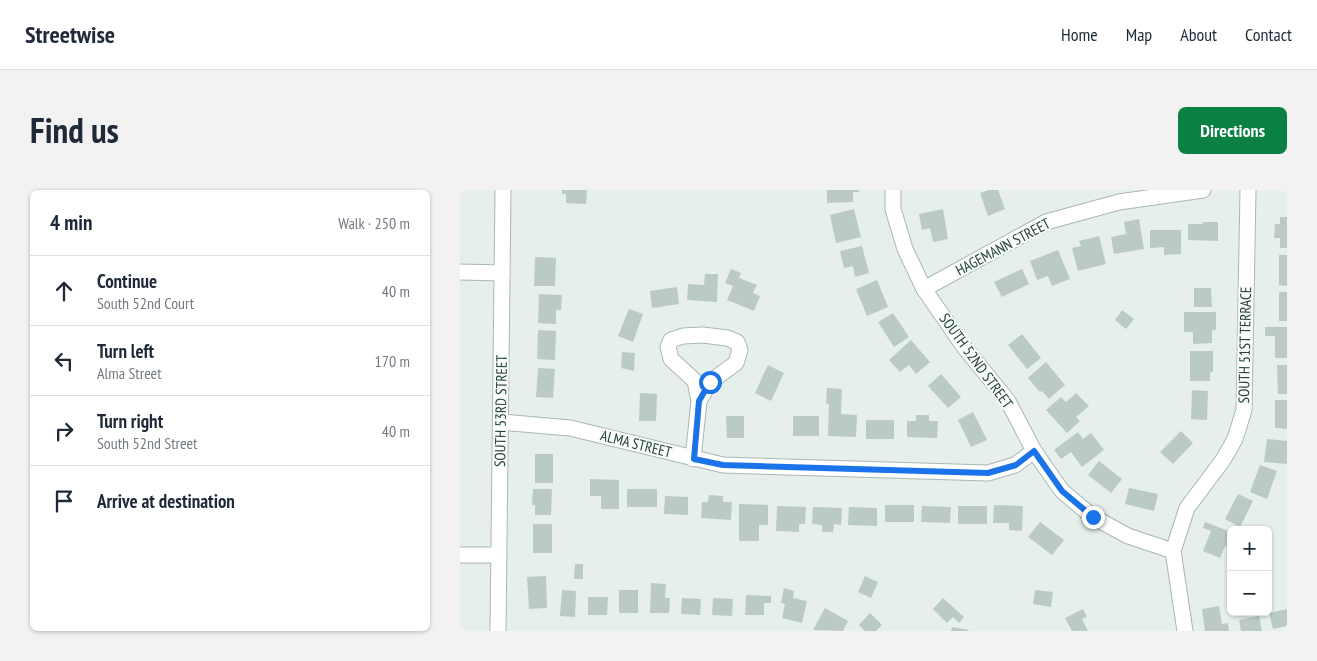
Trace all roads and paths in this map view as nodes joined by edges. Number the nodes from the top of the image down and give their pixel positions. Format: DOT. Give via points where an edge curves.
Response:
graph roads {
  1 [pos="503,190"];
  2 [pos="893,190"];
  3 [pos="1203,190"];
  4 [pos="1248,190"];
  5 [pos="460,272"];
  6 [pos="502,273"];
  7 [pos="924,289"];
  8 [pos="699,401"];
  9 [pos="501,422"];
  10 [pos="1034,451"];
  11 [pos="694,459"];
  12 [pos="1173,551"];
  13 [pos="460,555"];
  14 [pos="499,555"];
  15 [pos="498,631"];
  16 [pos="1186,631"];
  1 -- 6 [label="street, SOUTH 53RD STREET"];
  2 -- 7 [label="street, SOUTH 52ND STREET" via="893,210 905,249"];
  3 -- 7 [label="street, HAGEMANN STREET" via="1119,202 1046,222"];
  4 -- 12 [label="street, SOUTH 51ST TERRACE" via="1244,410 1224,460 1187,508"];
  5 -- 6 [label="street"];
  6 -- 9 [label="street, SOUTH 53RD STREET"];
  7 -- 10 [label="street, SOUTH 52ND STREET" via="964,347 1008,401"];
  8 -- 8 [label="street" via="695,381 671,359 668,346 671,340 704,335 737,342 740,350 736,363 710,382"];
  8 -- 11 [label="street"];
  9 -- 11 [label="street, ALMA STREET" via="570,428"];
  9 -- 14 [label="street, SOUTH 53RD STREET"];
  10 -- 11 [label="street, ALMA STREET" via="1016,465 988,473 723,465"];
  10 -- 12 [label="street, SOUTH 52ND STREET" via="1062,491 1093,517 1128,536"];
  12 -- 16 [label="street, SOUTH 51ST TERRACE"];
  13 -- 14 [label="street"];
  14 -- 15 [label="street, SOUTH 53RD STREET"];
}
